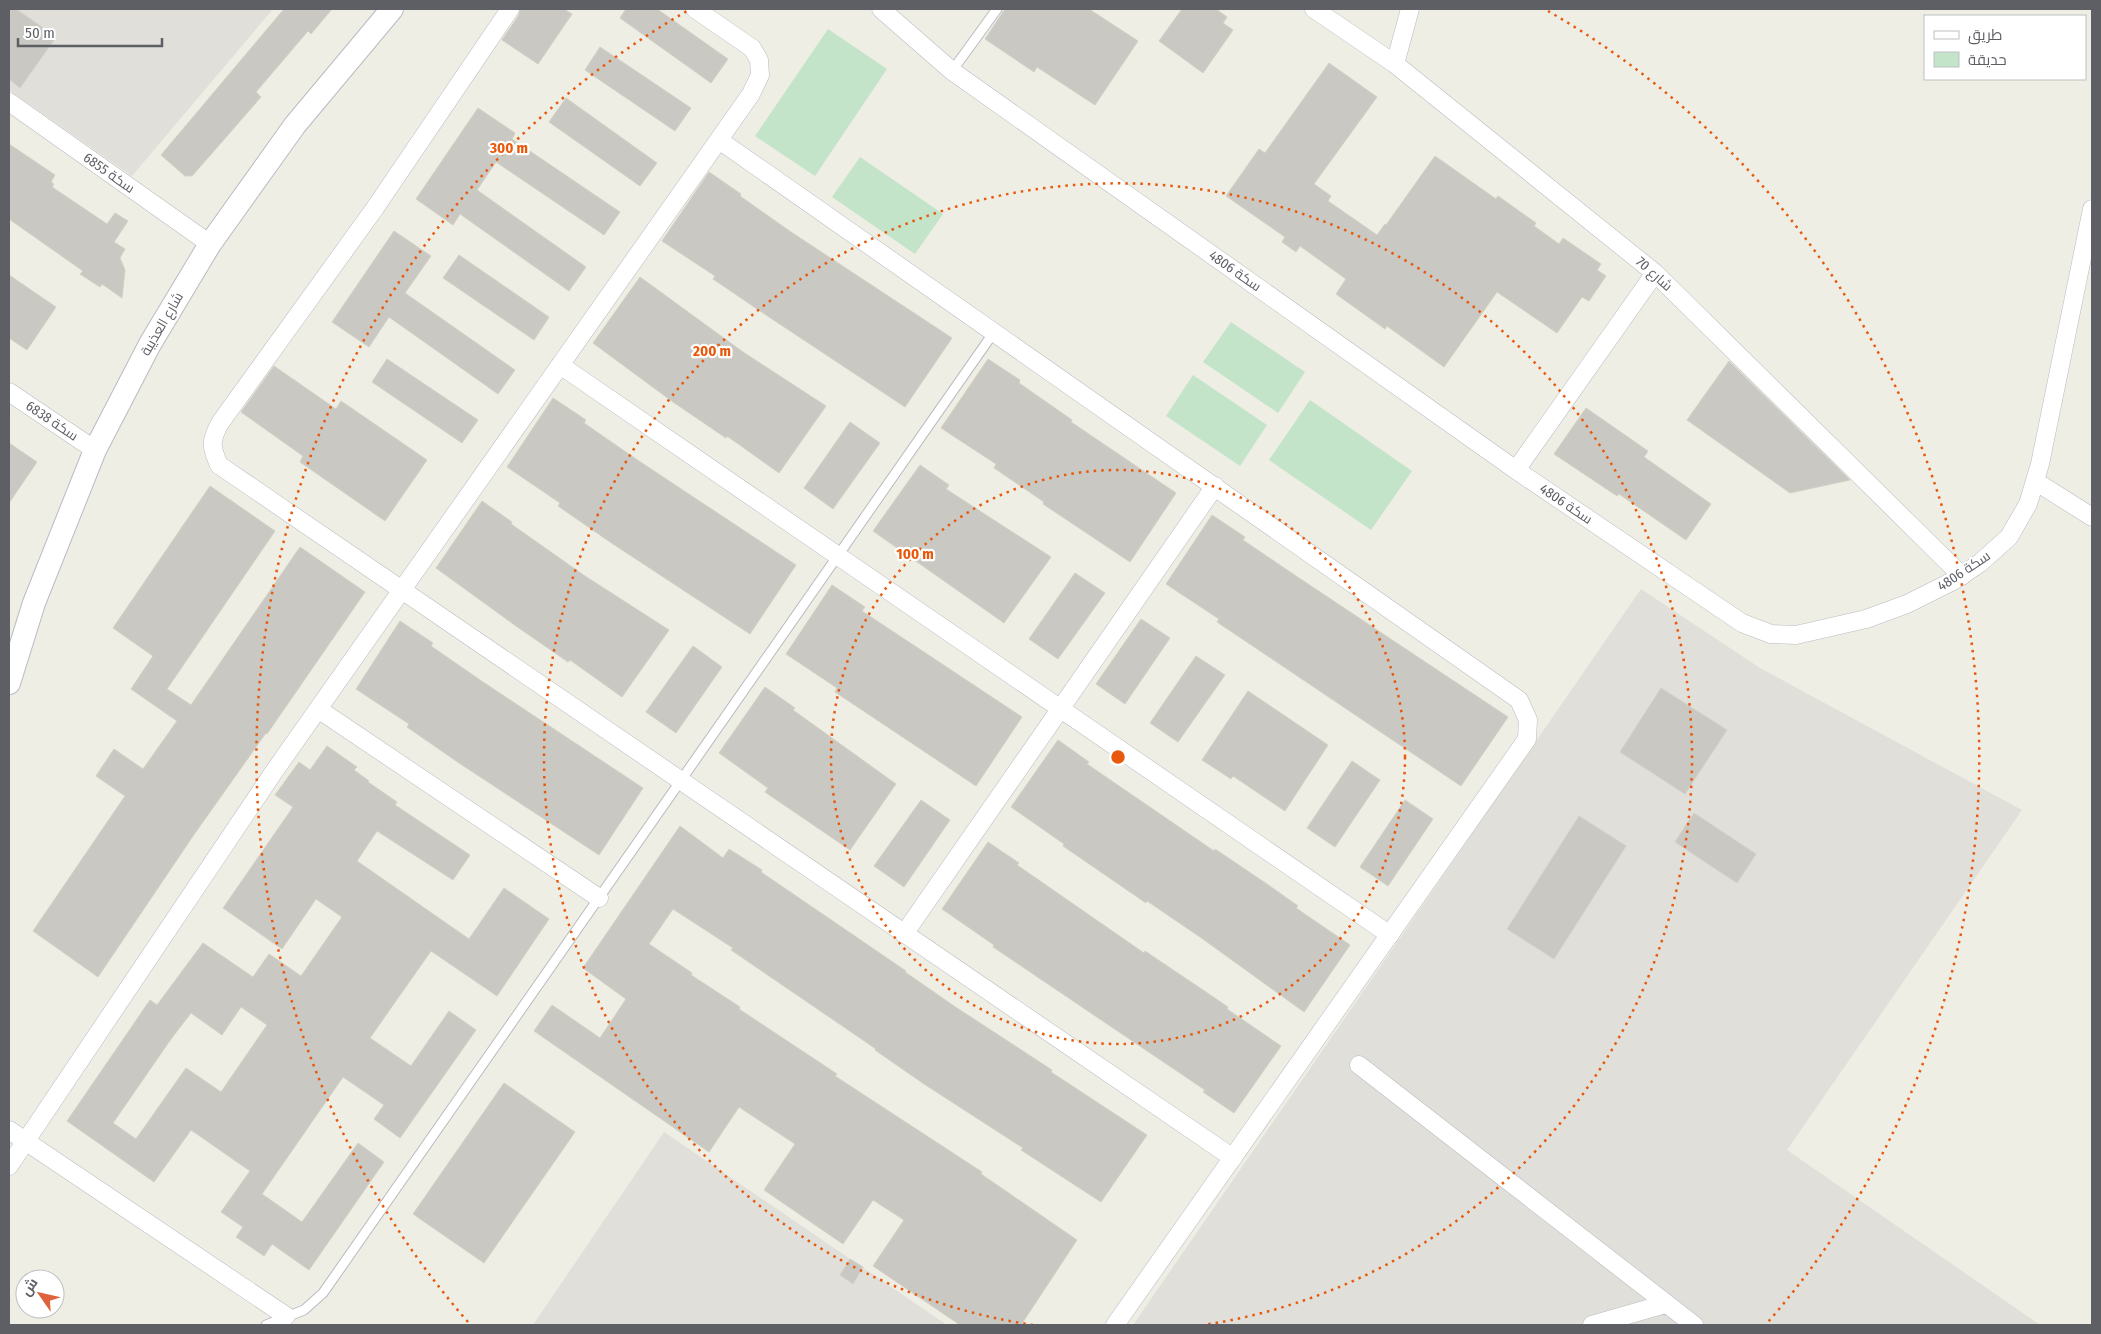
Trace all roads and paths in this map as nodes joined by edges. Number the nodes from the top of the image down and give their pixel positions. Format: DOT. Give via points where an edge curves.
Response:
graph roads {
  1 [pos="392,9"];
  2 [pos="510,9"];
  3 [pos="695,9"];
  4 [pos="881,9"];
  5 [pos="997,9"];
  6 [pos="1314,9"];
  7 [pos="1410,9"];
  8 [pos="1396,64"];
  9 [pos="952,71"];
  10 [pos="9,102"];
  11 [pos="719,140"];
  12 [pos="2092,210"];
  13 [pos="210,244"];
  14 [pos="1655,273"];
  15 [pos="994,332"];
  16 [pos="560,365"];
  17 [pos="9,392"];
  18 [pos="95,450"];
  19 [pos="1516,470"];
  20 [pos="2035,480"];
  21 [pos="1215,486"];
  22 [pos="2092,517"];
  23 [pos="838,556"];
  24 [pos="1962,576"];
  25 [pos="402,590"];
  26 [pos="9,683"];
  27 [pos="1060,708"];
  28 [pos="318,710"];
  29 [pos="681,780"];
  30 [pos="599,898"];
  31 [pos="904,934"];
  32 [pos="1390,934"];
  33 [pos="1359,1065"];
  34 [pos="9,1130"];
  35 [pos="25,1142"];
  36 [pos="1233,1158"];
  37 [pos="9,1166"];
  38 [pos="1665,1304"];
  39 [pos="286,1316"];
  40 [pos="266,1325"];
  41 [pos="1115,1325"];
  42 [pos="1592,1325"];
  43 [pos="1694,1325"];
  1 -- 13 [label="street, شارع العذيبة" via="295,126"];
  2 -- 25 [label="street" via="375,208 213,435 212,450 219,465"];
  3 -- 11 [label="street" via="752,48 759,60 760,74 751,94"];
  4 -- 9 [label="street, سكة 4806"];
  5 -- 9 [label="lane"];
  6 -- 8 [label="street, شارع 70"];
  7 -- 8 [label="street"];
  8 -- 14 [label="street, شارع 70"];
  9 -- 19 [label="street, سكة 4806"];
  10 -- 13 [label="street, سكة 6855"];
  11 -- 15 [label="street"];
  11 -- 16 [label="street"];
  12 -- 20 [label="street, سكة 4806"];
  13 -- 18 [label="street, شارع العذيبة" via="150,344"];
  14 -- 19 [label="street"];
  14 -- 24 [label="street, شارع 70"];
  15 -- 21 [label="street"];
  15 -- 23 [label="lane"];
  16 -- 23 [label="street"];
  16 -- 25 [label="street"];
  17 -- 18 [label="street, سكة 6838"];
  18 -- 26 [label="street, شارع العذيبة" via="34,602"];
  19 -- 24 [label="street, سكة 4806" via="1742,624 1771,634 1796,635 1866,618 1907,604"];
  20 -- 22 [label="street"];
  20 -- 24 [label="street, سكة 4806" via="2028,504 2009,537"];
  21 -- 27 [label="street"];
  21 -- 32 [label="street" via="1518,700 1528,720 1527,740"];
  23 -- 27 [label="street"];
  23 -- 29 [label="lane"];
  25 -- 28 [label="street"];
  25 -- 29 [label="street"];
  27 -- 31 [label="street"];
  27 -- 32 [label="street"];
  28 -- 30 [label="street"];
  28 -- 35 [label="street"];
  29 -- 30 [label="lane"];
  29 -- 31 [label="street"];
  30 -- 39 [label="lane" via="323,1293 304,1310"];
  31 -- 36 [label="street"];
  32 -- 36 [label="street"];
  33 -- 38 [label="street"];
  34 -- 35 [label="street"];
  35 -- 37 [label="street"];
  35 -- 39 [label="street"];
  36 -- 41 [label="street"];
  38 -- 42 [label="street"];
  38 -- 43 [label="street"];
  39 -- 40 [label="lane"];
}
